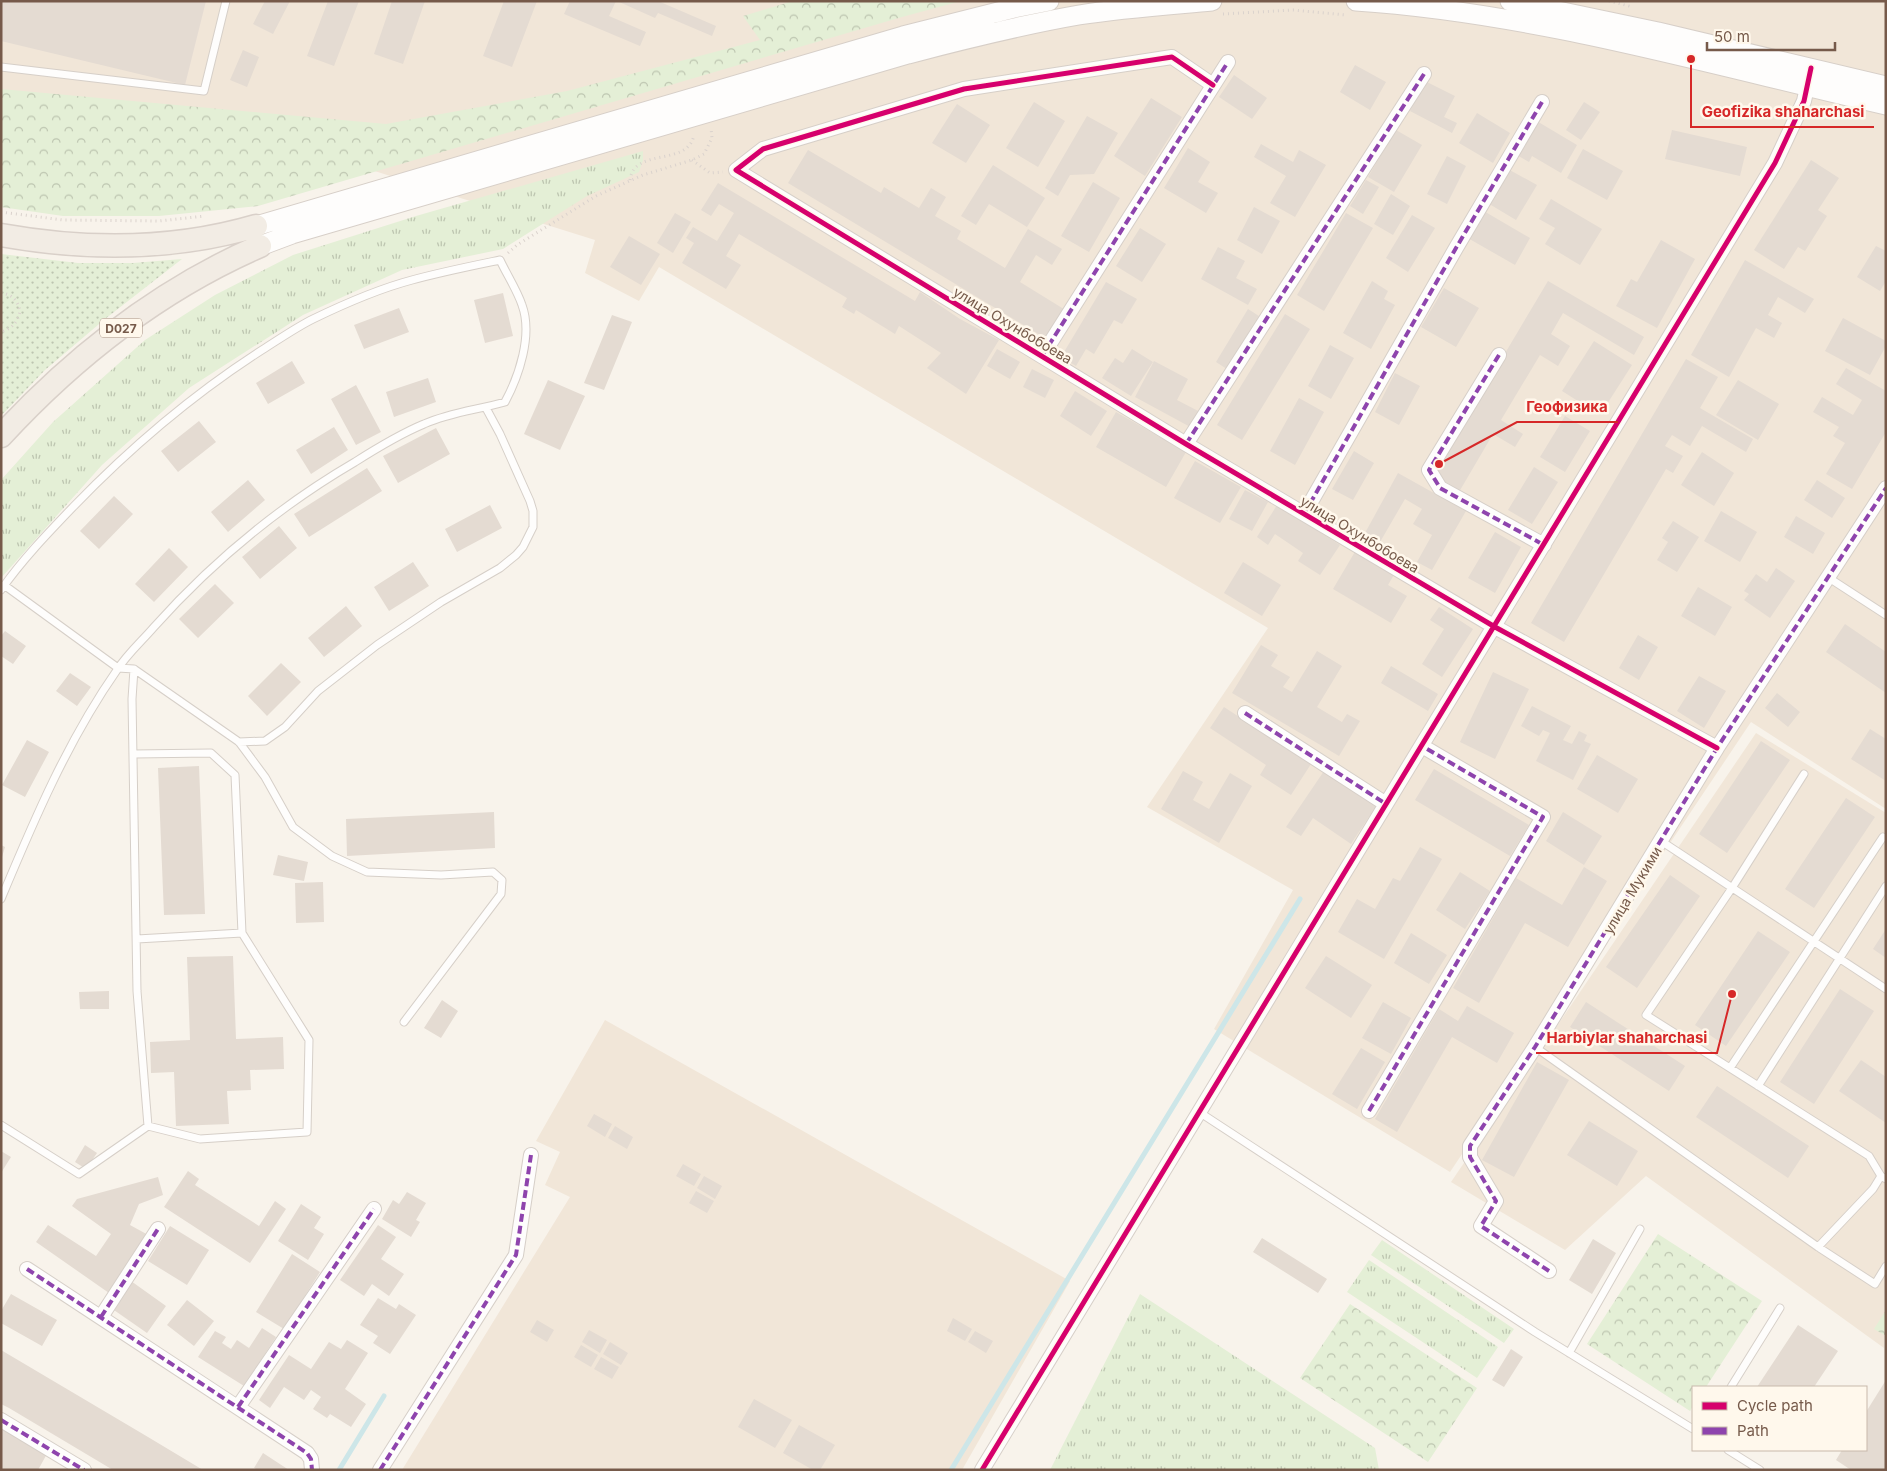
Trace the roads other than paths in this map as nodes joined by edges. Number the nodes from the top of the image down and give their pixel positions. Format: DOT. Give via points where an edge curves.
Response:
graph roads {
  1 [pos="226,1"];
  2 [pos="1048,1"];
  3 [pos="1510,1"];
  4 [pos="1174,3"];
  5 [pos="1118,6"];
  6 [pos="1214,8"];
  7 [pos="1352,8"];
  8 [pos="1228,62"];
  9 [pos="1,67"];
  10 [pos="1811,68"];
  11 [pos="1424,74"];
  12 [pos="1213,85"];
  13 [pos="1886,86"];
  14 [pos="1807,87"];
  15 [pos="1542,102"];
  16 [pos="1886,105"];
  17 [pos="1,235"];
  18 [pos="258,236"];
  19 [pos="1042,356"];
  20 [pos="1499,356"];
  21 [pos="486,408"];
  22 [pos="1,436"];
  23 [pos="1186,444"];
  24 [pos="1884,496"];
  25 [pos="1304,514"];
  26 [pos="1544,545"];
  27 [pos="1829,578"];
  28 [pos="3,588"];
  29 [pos="1886,615"];
  30 [pos="1495,627"];
  31 [pos="118,668"];
  32 [pos="134,669"];
  33 [pos="1245,713"];
  34 [pos="239,742"];
  35 [pos="1422,746"];
  36 [pos="1718,748"];
  37 [pos="134,754"];
  38 [pos="1804,774"];
  39 [pos="1386,804"];
  40 [pos="1883,838"];
  41 [pos="1661,841"];
  42 [pos="1886,886"];
  43 [pos="1732,888"];
  44 [pos="1,899"];
  45 [pos="242,933"];
  46 [pos="137,939"];
  47 [pos="1814,942"];
  48 [pos="1839,958"];
  49 [pos="1886,989"];
  50 [pos="404,1022"];
  51 [pos="1535,1048"];
  52 [pos="1730,1068"];
  53 [pos="1758,1086"];
  54 [pos="1198,1112"];
  55 [pos="1369,1112"];
  56 [pos="1,1125"];
  57 [pos="148,1126"];
  58 [pos="531,1155"];
  59 [pos="1883,1178"];
  60 [pos="374,1209"];
  61 [pos="158,1229"];
  62 [pos="1640,1229"];
  63 [pos="1818,1246"];
  64 [pos="1886,1266"];
  65 [pos="27,1269"];
  66 [pos="1549,1271"];
  67 [pos="1780,1308"];
  68 [pos="101,1317"];
  69 [pos="1569,1353"];
  70 [pos="1732,1386"];
  71 [pos="238,1408"];
  72 [pos="1,1420"];
  73 [pos="1692,1428"];
  74 [pos="1730,1451"];
  75 [pos="84,1470"];
  76 [pos="312,1470"];
  77 [pos="380,1470"];
  78 [pos="982,1470"];
  79 [pos="1760,1470"];
  1 -- 9 [label="lane" via="204,91"];
  2 -- 18 [label="main road, D027" via="903,36"];
  3 -- 10 [label="main road"];
  4 -- 5 [label="main road, D027"];
  4 -- 6 [label="main road, D027"];
  5 -- 18 [label="main road, D027" via="1014,27 908,54 292,234"];
  7 -- 14 [label="main road" via="1436,8 1514,20"];
  8 -- 12 [label="street"];
  10 -- 13 [label="main road"];
  10 -- 14 [label="street"];
  11 -- 23 [label="street"];
  12 -- 19 [label="street"];
  12 -- 19 [label="street, улица Охунбобоева" via="1172,57 964,89 763,149 736,170"];
  14 -- 16 [label="main road"];
  14 -- 26 [label="street" via="1804,101 1775,163"];
  15 -- 25 [label="street"];
  17 -- 18 [label="highway, D027" via="62,243 113,245 158,244 225,235"];
  18 -- 22 [label="highway, D027" via="229,259 193,278 130,320 57,381"];
  19 -- 23 [label="street, улица Охунбобоева"];
  20 -- 26 [label="street" via="1429,470 1440,488"];
  21 -- 28 [label="lane" via="504,402 515,383 527,338 523,307 500,260 411,280 362,298 313,319 253,356 195,396 107,472 53,528"];
  21 -- 31 [label="lane" via="456,412 424,424 376,449 285,506 221,558"];
  21 -- 34 [label="lane" via="533,511 533,527 523,547 500,568 378,645 318,692 285,727 265,741"];
  23 -- 25 [label="street, улица Охунбобоева"];
  24 -- 27 [label="street, улица Мукими"];
  25 -- 30 [label="street, улица Охунбобоева"];
  26 -- 30 [label="street"];
  27 -- 29 [label="lane"];
  27 -- 36 [label="street, улица Мукими"];
  28 -- 31 [label="lane"];
  30 -- 35 [label="street"];
  30 -- 36 [label="street, улица Охунбобоева"];
  31 -- 32 [label="lane"];
  31 -- 44 [label="lane" via="84,723 38,810"];
  32 -- 34 [label="lane"];
  32 -- 37 [label="lane"];
  33 -- 39 [label="street"];
  34 -- 50 [label="lane" via="265,777 293,827 332,856 367,872 441,875 493,872 502,880 501,894"];
  35 -- 39 [label="street"];
  35 -- 55 [label="street" via="1543,818"];
  36 -- 41 [label="street, улица Мукими"];
  37 -- 45 [label="lane" via="210,753 235,776"];
  37 -- 46 [label="lane"];
  38 -- 43 [label="lane"];
  39 -- 54 [label="street"];
  40 -- 47 [label="lane"];
  41 -- 43 [label="lane"];
  41 -- 51 [label="street, улица Мукими"];
  42 -- 48 [label="lane"];
  43 -- 47 [label="lane"];
  43 -- 52 [label="lane" via="1646,1015"];
  45 -- 46 [label="lane"];
  45 -- 57 [label="lane" via="309,1040 307,1132 200,1139"];
  46 -- 57 [label="lane" via="137,990"];
  47 -- 48 [label="lane"];
  47 -- 52 [label="lane"];
  48 -- 49 [label="lane"];
  48 -- 53 [label="lane"];
  51 -- 63 [label="lane"];
  51 -- 66 [label="street, улица Мукими" via="1470,1146 1470,1157 1496,1201 1482,1226"];
  52 -- 53 [label="lane"];
  53 -- 59 [label="lane" via="1869,1156"];
  54 -- 69 [label="lane"];
  54 -- 78 [label="street"];
  56 -- 57 [label="lane" via="79,1174"];
  58 -- 77 [label="street" via="516,1255"];
  59 -- 63 [label="lane"];
  60 -- 71 [label="street"];
  61 -- 68 [label="street"];
  62 -- 69 [label="lane"];
  63 -- 64 [label="lane" via="1875,1284"];
  65 -- 68 [label="street"];
  67 -- 70 [label="lane"];
  68 -- 71 [label="street"];
  69 -- 73 [label="lane"];
  71 -- 76 [label="street" via="307,1453"];
  72 -- 75 [label="street"];
  74 -- 79 [label="lane"];
}
